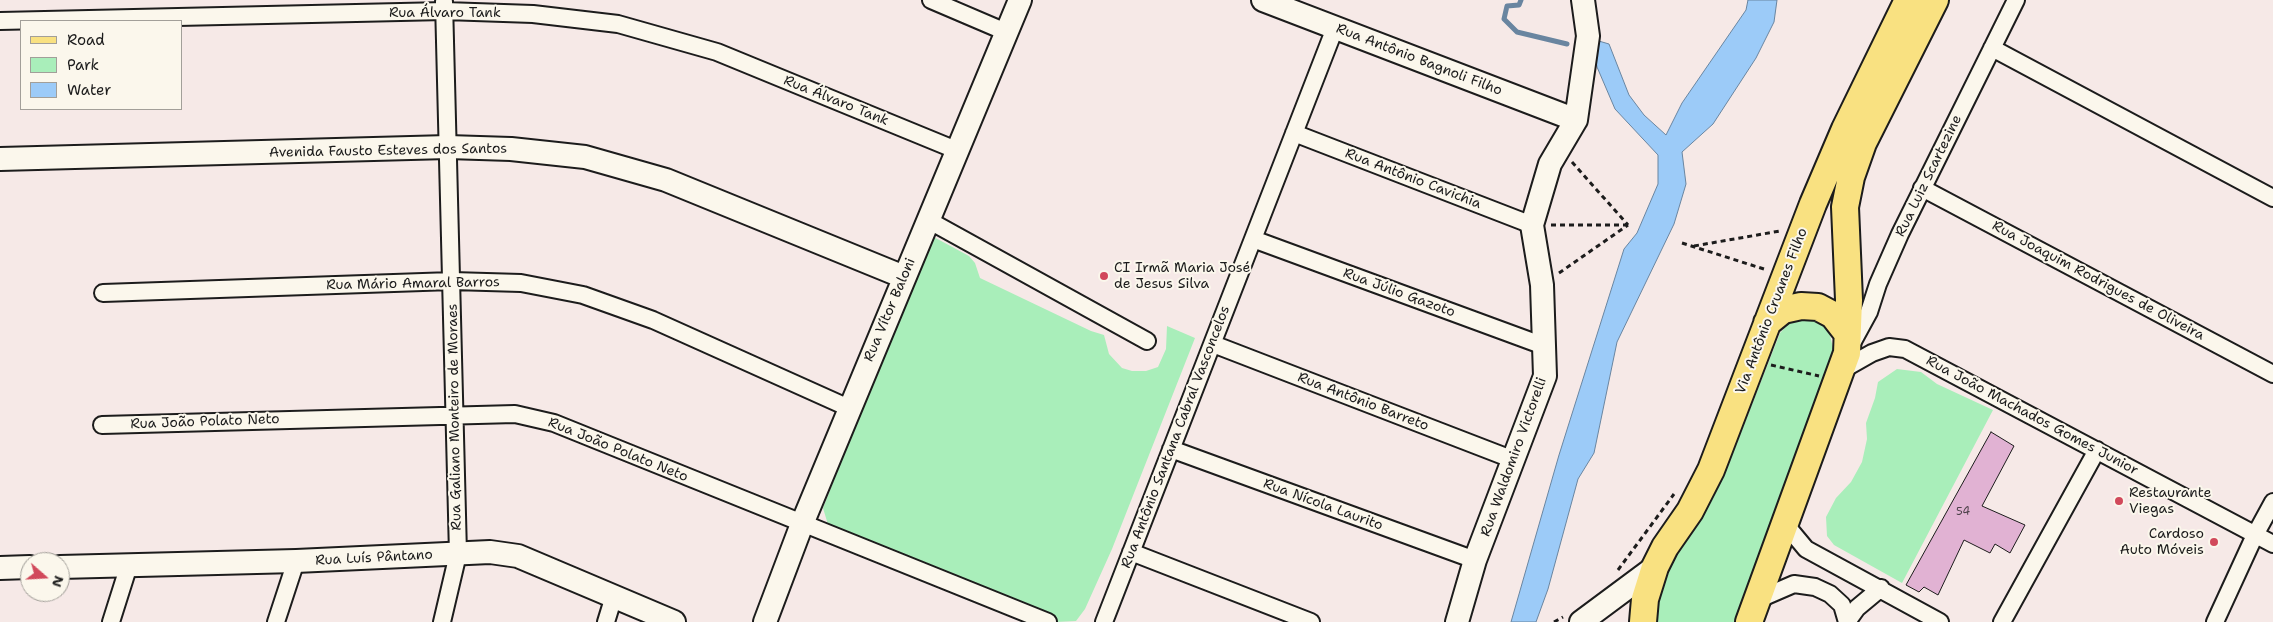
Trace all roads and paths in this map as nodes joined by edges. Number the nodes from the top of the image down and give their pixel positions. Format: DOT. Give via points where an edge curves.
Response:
graph roads {
  1 [pos="932,0"];
  2 [pos="1020,0"];
  3 [pos="1263,0"];
  4 [pos="1583,0"];
  5 [pos="1908,0"];
  6 [pos="1935,0"];
  7 [pos="2016,0"];
  8 [pos="444,6"];
  9 [pos="0,20"];
  10 [pos="1335,28"];
  11 [pos="1006,32"];
  12 [pos="1992,48"];
  13 [pos="1576,120"];
  14 [pos="1294,133"];
  15 [pos="448,147"];
  16 [pos="1560,148"];
  17 [pos="956,150"];
  18 [pos="0,160"];
  19 [pos="1922,188"];
  20 [pos="2273,198"];
  21 [pos="928,220"];
  22 [pos="1532,225"];
  23 [pos="1628,225"];
  24 [pos="1782,236"];
  25 [pos="1253,239"];
  26 [pos="1682,242"];
  27 [pos="1694,246"];
  28 [pos="1769,262"];
  29 [pos="1767,270"];
  30 [pos="904,277"];
  31 [pos="1765,277"];
  32 [pos="452,281"];
  33 [pos="1542,285"];
  34 [pos="103,293"];
  35 [pos="1767,323"];
  36 [pos="1147,340"];
  37 [pos="1212,344"];
  38 [pos="1544,346"];
  39 [pos="1840,358"];
  40 [pos="1769,364"];
  41 [pos="2273,374"];
  42 [pos="849,408"];
  43 [pos="455,414"];
  44 [pos="102,425"];
  45 [pos="1171,449"];
  46 [pos="2097,450"];
  47 [pos="1514,460"];
  48 [pos="1676,491"];
  49 [pos="2273,502"];
  50 [pos="802,524"];
  51 [pos="1786,525"];
  52 [pos="2255,534"];
  53 [pos="2273,544"];
  54 [pos="1132,552"];
  55 [pos="458,554"];
  56 [pos="1475,560"];
  57 [pos="296,561"];
  58 [pos="129,565"];
  59 [pos="20,567"];
  60 [pos="70,567"];
  61 [pos="1655,567"];
  62 [pos="0,568"];
  63 [pos="1615,575"];
  64 [pos="1881,588"];
  65 [pos="614,596"];
  66 [pos="1753,611"];
  67 [pos="1575,617"];
  68 [pos="111,622"];
  69 [pos="276,622"];
  70 [pos="442,622"];
  71 [pos="606,622"];
  72 [pos="674,622"];
  73 [pos="765,622"];
  74 [pos="1048,622"];
  75 [pos="1104,622"];
  76 [pos="1311,622"];
  77 [pos="1457,622"];
  78 [pos="1554,622"];
  79 [pos="1643,622"];
  80 [pos="1847,622"];
  81 [pos="1940,622"];
  82 [pos="2002,622"];
  83 [pos="2215,622"];
  1 -- 11 [label="street"];
  2 -- 11 [label="street, Rua Vítor Baloni"];
  3 -- 10 [label="street, Rua Antônio Bagnoli Filho"];
  4 -- 13 [label="street" via="1588,36"];
  5 -- 35 [label="main road, Via Antônio Cruanes Filho" via="1845,129"];
  6 -- 39 [label="main road" via="1863,143 1851,177 1845,207 1849,300"];
  7 -- 12 [label="street, Rua Luiz Scartezine"];
  8 -- 9 [label="street, Rua Álvaro Tank"];
  8 -- 15 [label="street, Rua Galiano Monteiro de Moraes"];
  8 -- 17 [label="street, Rua Álvaro Tank" via="618,24 717,52"];
  10 -- 13 [label="street, Rua Antônio Bagnoli Filho"];
  10 -- 14 [label="street, Rua Antônio Santana Cabral Vasconcelos"];
  11 -- 17 [label="street, Rua Vítor Baloni"];
  12 -- 19 [label="street, Rua Luiz Scartezine"];
  12 -- 20 [label="street"];
  13 -- 16 [label="street, Rua Waldomiro Victorelli"];
  14 -- 22 [label="street, Rua Antônio Cavichia"];
  14 -- 25 [label="street, Rua Antônio Santana Cabral Vasconcelos"];
  15 -- 18 [label="street, Avenida Fausto Esteves dos Santos"];
  15 -- 30 [label="street, Avenida Fausto Esteves dos Santos" via="511,148 585,157 666,180"];
  15 -- 32 [label="street, Rua Galiano Monteiro de Moraes"];
  16 -- 22 [label="street, Rua Waldomiro Victorelli" via="1550,164"];
  16 -- 23 [label="path"];
  17 -- 21 [label="street, Rua Vítor Baloni"];
  19 -- 39 [label="street, Rua Luiz Scartezine" via="1890,255 1869,312"];
  19 -- 41 [label="street, Rua Joaquim Rodrigues de Oliveira"];
  21 -- 30 [label="street, Rua Vítor Baloni"];
  21 -- 36 [label="street"];
  22 -- 23 [label="path"];
  22 -- 33 [label="street, Rua Waldomiro Victorelli"];
  23 -- 33 [label="path"];
  24 -- 27 [label="path" via="1786,230"];
  25 -- 37 [label="street, Rua Antônio Santana Cabral Vasconcelos"];
  25 -- 38 [label="street, Rua Júlio Gazoto"];
  26 -- 27 [label="path"];
  27 -- 29 [label="path"];
  28 -- 29 [label="path"];
  29 -- 31 [label="path"];
  30 -- 42 [label="street, Rua Vítor Baloni"];
  32 -- 34 [label="street, Rua Mário Amaral Barros"];
  32 -- 42 [label="street, Rua Mário Amaral Barros" via="521,283 583,295 653,320"];
  32 -- 43 [label="street, Rua Galiano Monteiro de Moraes"];
  33 -- 38 [label="street, Rua Waldomiro Victorelli"];
  35 -- 39 [label="main road" via="1782,310 1818,307 1833,315"];
  35 -- 61 [label="main road, Via Antônio Cruanes Filho" via="1711,470"];
  37 -- 45 [label="street, Rua Antônio Santana Cabral Vasconcelos"];
  37 -- 47 [label="street, Rua Antônio Barreto"];
  38 -- 47 [label="street, Rua Waldomiro Victorelli" via="1545,376"];
  39 -- 40 [label="path"];
  39 -- 46 [label="street, Rua João Machados Gomes Junior" via="1889,347 1905,349"];
  39 -- 51 [label="main road"];
  42 -- 50 [label="street, Rua Vítor Baloni"];
  43 -- 44 [label="street, Rua João Polato Neto"];
  43 -- 50 [label="street, Rua João Polato Neto" via="515,414 554,423"];
  43 -- 55 [label="street, Rua Galiano Monteiro de Moraes"];
  45 -- 54 [label="street, Rua Antônio Santana Cabral Vasconcelos"];
  45 -- 56 [label="street, Rua Nícola Laurito"];
  46 -- 52 [label="street, Rua João Machados Gomes Junior"];
  46 -- 82 [label="street"];
  47 -- 56 [label="street, Rua Waldomiro Victorelli"];
  48 -- 63 [label="path"];
  49 -- 52 [label="street"];
  50 -- 73 [label="street, Rua Vítor Baloni"];
  50 -- 74 [label="street, Rua João Polato Neto"];
  51 -- 64 [label="street" via="1806,549"];
  51 -- 66 [label="main road"];
  52 -- 53 [label="street, Rua João Machados Gomes Junior"];
  52 -- 83 [label="street"];
  54 -- 75 [label="street, Rua Antônio Santana Cabral Vasconcelos"];
  54 -- 76 [label="street"];
  55 -- 57 [label="street, Rua Luís Pântano"];
  55 -- 65 [label="street, Rua Luís Pântano" via="490,552 518,556"];
  55 -- 70 [label="street, Rua Galiano Monteiro de Moraes"];
  56 -- 77 [label="street, Rua Waldomiro Victorelli"];
  57 -- 58 [label="street, Rua Luís Pântano"];
  57 -- 69 [label="street"];
  58 -- 60 [label="street, Rua Luís Pântano"];
  58 -- 68 [label="street"];
  59 -- 62 [label="street"];
  61 -- 67 [label="street"];
  61 -- 79 [label="main road, Via Antônio Cruanes Filho" via="1645,599"];
  64 -- 80 [label="street" via="1857,608"];
  64 -- 81 [label="street"];
  65 -- 71 [label="street"];
  65 -- 72 [label="street, Rua Luís Pântano"];
  66 -- 80 [label="street" via="1794,584 1815,587 1830,594 1842,605"];
  67 -- 78 [label="path"];
}
